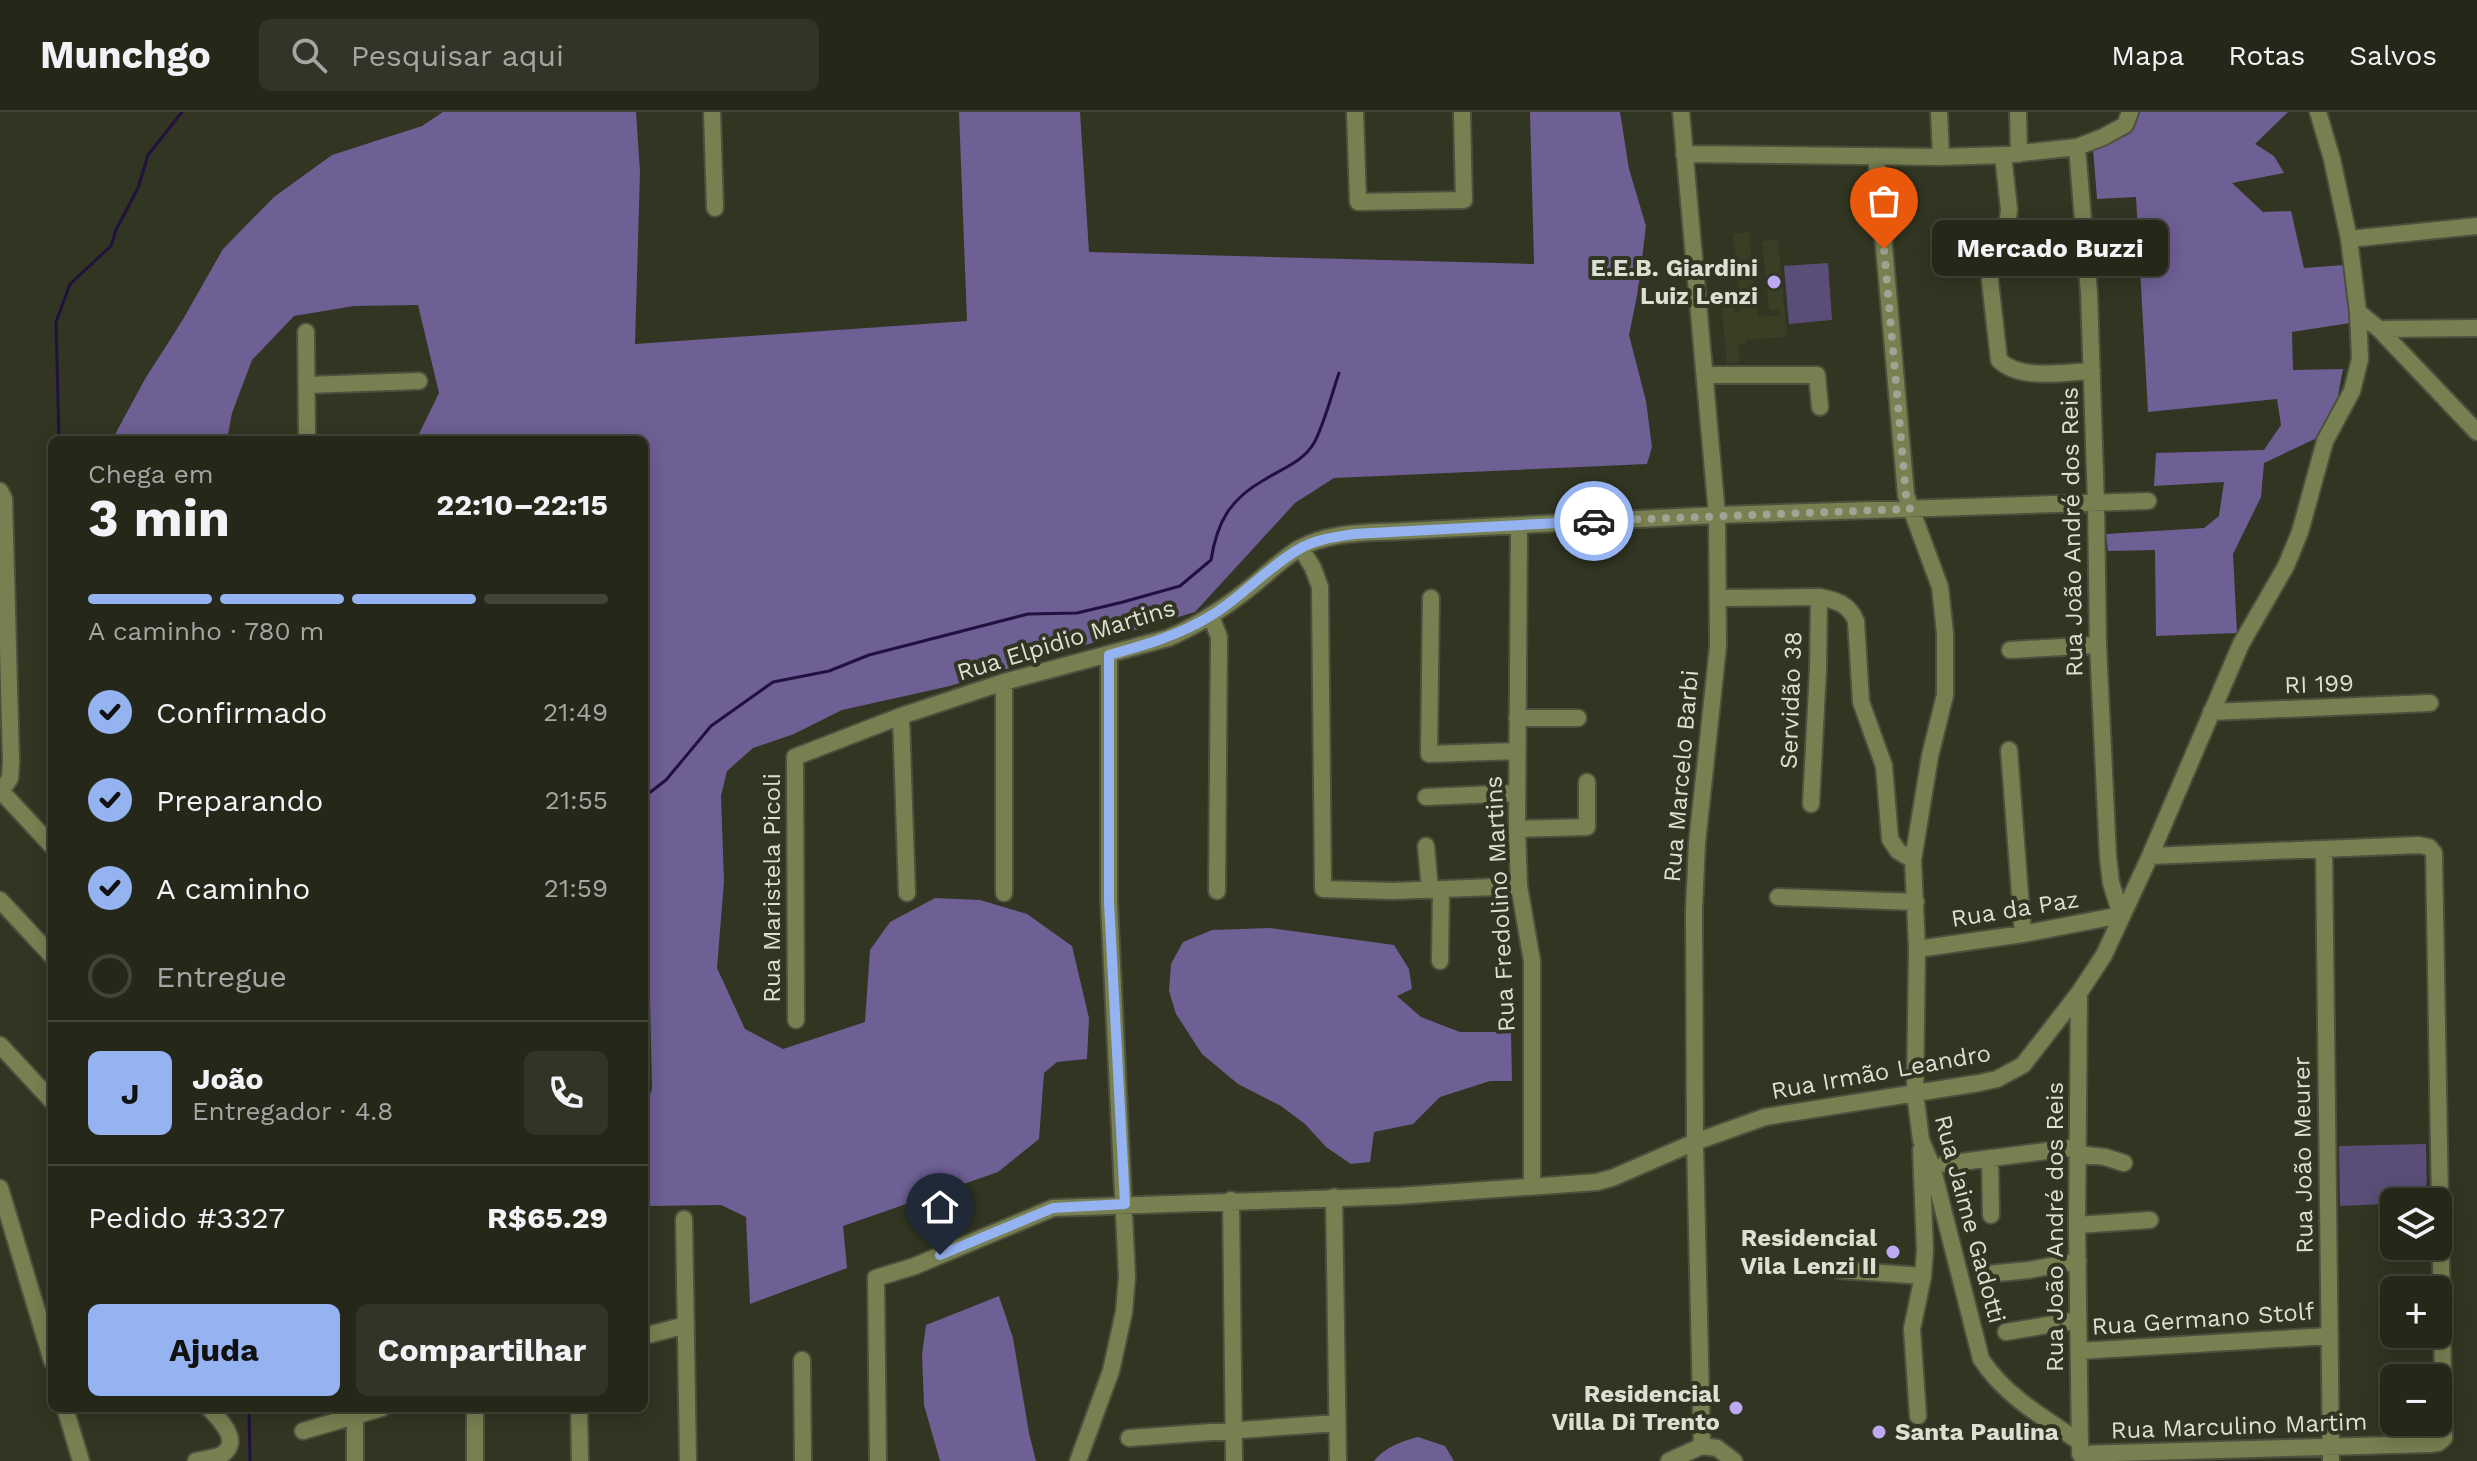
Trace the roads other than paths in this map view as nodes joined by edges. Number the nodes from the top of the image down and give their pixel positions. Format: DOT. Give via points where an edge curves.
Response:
graph roads {
  1 [pos="712,112"];
  2 [pos="1355,112"];
  3 [pos="1462,112"];
  4 [pos="1681,112"];
  5 [pos="1939,112"];
  6 [pos="2018,112"];
  7 [pos="2130,112"];
  8 [pos="2318,112"];
  9 [pos="2077,147"];
  10 [pos="1684,154"];
  11 [pos="2011,154"];
  12 [pos="1876,156"];
  13 [pos="1941,157"];
  14 [pos="715,208"];
  15 [pos="2477,226"];
  16 [pos="2349,239"];
  17 [pos="2358,312"];
  18 [pos="2477,328"];
  19 [pos="2379,329"];
  20 [pos="306,332"];
  21 [pos="2092,371"];
  22 [pos="1705,375"];
  23 [pos="419,381"];
  24 [pos="307,385"];
  25 [pos="1820,407"];
  26 [pos="2477,432"];
  27 [pos="307,436"];
  28 [pos="0,491"];
  29 [pos="2148,501"];
  30 [pos="2096,504"];
  31 [pos="1910,509"];
  32 [pos="1717,515"];
  33 [pos="1519,525"];
  34 [pos="1301,548"];
  35 [pos="1819,597"];
  36 [pos="1431,598"];
  37 [pos="1718,598"];
  38 [pos="1211,616"];
  39 [pos="2098,645"];
  40 [pos="2010,650"];
  41 [pos="1109,655"];
  42 [pos="1004,682"];
  43 [pos="2430,703"];
  44 [pos="2211,712"];
  45 [pos="901,716"];
  46 [pos="1517,718"];
  47 [pos="1578,718"];
  48 [pos="2009,750"];
  49 [pos="1517,751"];
  50 [pos="795,757"];
  51 [pos="1587,782"];
  52 [pos="1,791"];
  53 [pos="1517,793"];
  54 [pos="1426,797"];
  55 [pos="1811,804"];
  56 [pos="1517,829"];
  57 [pos="48,842"];
  58 [pos="1426,846"];
  59 [pos="2324,849"];
  60 [pos="2150,856"];
  61 [pos="1913,860"];
  62 [pos="1519,886"];
  63 [pos="1435,890"];
  64 [pos="1217,891"];
  65 [pos="907,893"];
  66 [pos="1004,893"];
  67 [pos="1778,897"];
  68 [pos="0,900"];
  69 [pos="1916,902"];
  70 [pos="2121,915"];
  71 [pos="2023,934"];
  72 [pos="1917,949"];
  73 [pos="48,952"];
  74 [pos="1440,961"];
  75 [pos="2079,993"];
  76 [pos="796,1020"];
  77 [pos="0,1045"];
  78 [pos="1915,1093"];
  79 [pos="48,1097"];
  80 [pos="1921,1140"];
  81 [pos="1695,1142"];
  82 [pos="2078,1150"];
  83 [pos="1990,1158"];
  84 [pos="2124,1163"];
  85 [pos="1945,1164"];
  86 [pos="1532,1186"];
  87 [pos="0,1188"];
  88 [pos="1334,1197"];
  89 [pos="1231,1200"];
  90 [pos="1125,1204"];
  91 [pos="1991,1215"];
  92 [pos="684,1219"];
  93 [pos="2150,1220"];
  94 [pos="2077,1225"];
  95 [pos="2078,1261"];
  96 [pos="1839,1270"];
  97 [pos="1988,1274"];
  98 [pos="1923,1276"];
  99 [pos="2078,1320"];
  100 [pos="686,1325"];
  101 [pos="2006,1332"];
  102 [pos="648,1335"];
  103 [pos="2330,1336"];
  104 [pos="48,1348"];
  105 [pos="2079,1351"];
  106 [pos="802,1360"];
  107 [pos="66,1412"];
  108 [pos="212,1412"];
  109 [pos="355,1412"];
  110 [pos="475,1412"];
  111 [pos="579,1412"];
  112 [pos="1918,1416"];
  113 [pos="1337,1423"];
  114 [pos="1234,1430"];
  115 [pos="303,1431"];
  116 [pos="1129,1438"];
  117 [pos="1702,1446"];
  118 [pos="2080,1453"];
  119 [pos="2331,1454"];
  120 [pos="81,1461"];
  121 [pos="196,1461"];
  122 [pos="355,1461"];
  123 [pos="475,1461"];
  124 [pos="580,1461"];
  125 [pos="688,1461"];
  126 [pos="803,1461"];
  127 [pos="878,1461"];
  128 [pos="1078,1461"];
  129 [pos="1234,1461"];
  130 [pos="1338,1461"];
  131 [pos="1669,1461"];
  132 [pos="1734,1461"];
  1 -- 14 [label="street"];
  2 -- 3 [label="street" via="1358,202 1464,200"];
  4 -- 10 [label="street, Rua Marcelo Barbi"];
  5 -- 13 [label="street"];
  6 -- 11 [label="street"];
  7 -- 9 [label="street" via="2125,125"];
  8 -- 16 [label="street, Rua Irmão Leandro"];
  9 -- 11 [label="street"];
  9 -- 21 [label="street, Rua João André dos Reis"];
  10 -- 12 [label="street"];
  10 -- 22 [label="street, Rua Marcelo Barbi"];
  11 -- 13 [label="street"];
  11 -- 21 [label="street" via="2008,220 1990,281 1999,360 2022,373"];
  12 -- 13 [label="street"];
  12 -- 31 [label="street, Rua Jaime Gadotti"];
  15 -- 16 [label="street"];
  16 -- 17 [label="street, Rua Irmão Leandro"];
  17 -- 19 [label="street"];
  17 -- 44 [label="street, Rua Irmão Leandro" via="2360,359 2352,391 2325,441 2286,566 2241,644"];
  18 -- 19 [label="street"];
  19 -- 26 [label="street"];
  20 -- 24 [label="street"];
  21 -- 30 [label="street, Rua João André dos Reis"];
  22 -- 25 [label="street" via="1817,375"];
  22 -- 32 [label="street, Rua Marcelo Barbi"];
  23 -- 24 [label="street"];
  24 -- 27 [label="street"];
  28 -- 52 [label="street" via="11,761 10,778"];
  29 -- 30 [label="street, Rua Elpidio Martins"];
  30 -- 31 [label="street, Rua Elpidio Martins"];
  30 -- 39 [label="street, Rua João André dos Reis"];
  31 -- 32 [label="street, Rua Elpidio Martins"];
  31 -- 61 [label="street, Rua Jaime Gadotti" via="1940,587 1947,664"];
  32 -- 33 [label="street, Rua Elpidio Martins"];
  32 -- 37 [label="street, Rua Marcelo Barbi"];
  33 -- 34 [label="street, Rua Elpidio Martins" via="1354,534"];
  33 -- 46 [label="street, Rua Fredolino Martins"];
  34 -- 38 [label="street, Rua Elpidio Martins"];
  34 -- 63 [label="street" via="1320,587 1323,889"];
  35 -- 37 [label="street"];
  35 -- 55 [label="street, Servidão 38"];
  35 -- 61 [label="street" via="1846,606 1856,621 1861,702 1884,766 1890,839"];
  36 -- 49 [label="street" via="1429,754"];
  37 -- 81 [label="street, Rua Marcelo Barbi" via="1694,889"];
  38 -- 41 [label="street, Rua Elpidio Martins" via="1168,638"];
  38 -- 64 [label="street" via="1219,637"];
  39 -- 40 [label="street"];
  39 -- 70 [label="street, Rua João André dos Reis" via="2108,857"];
  41 -- 42 [label="street, Rua Elpidio Martins"];
  41 -- 90 [label="street" via="1109,902"];
  42 -- 45 [label="street, Rua Elpidio Martins"];
  42 -- 66 [label="street"];
  43 -- 44 [label="street, RI 199"];
  44 -- 60 [label="street, Rua Irmão Leandro"];
  45 -- 50 [label="street, Rua Elpidio Martins"];
  45 -- 65 [label="street"];
  46 -- 47 [label="street"];
  46 -- 49 [label="street, Rua Fredolino Martins"];
  48 -- 71 [label="street"];
  49 -- 53 [label="street, Rua Fredolino Martins"];
  50 -- 76 [label="street, Rua Maristela Picoli"];
  51 -- 56 [label="street" via="1587,827"];
  52 -- 57 [label="street"];
  53 -- 54 [label="street"];
  53 -- 56 [label="street, Rua Fredolino Martins"];
  56 -- 62 [label="street, Rua Fredolino Martins"];
  58 -- 63 [label="street"];
  59 -- 60 [label="street"];
  59 -- 103 [label="street, Rua João Meurer"];
  59 -- 119 [label="street, Rua Marculino Martim" via="2419,845 2434,853 2444,1438 2438,1443"];
  60 -- 70 [label="street, Rua Irmão Leandro"];
  61 -- 69 [label="street, Rua Jaime Gadotti"];
  62 -- 63 [label="street"];
  62 -- 86 [label="street, Rua Fredolino Martins" via="1532,961"];
  63 -- 74 [label="street"];
  67 -- 69 [label="street"];
  68 -- 73 [label="street"];
  69 -- 72 [label="street, Rua Jaime Gadotti"];
  70 -- 71 [label="street, Rua da Paz"];
  70 -- 75 [label="street, Rua Irmão Leandro"];
  71 -- 72 [label="street, Rua da Paz"];
  72 -- 78 [label="street, Rua Jaime Gadotti"];
  75 -- 78 [label="street, Rua Irmão Leandro" via="2030,1057 2012,1072"];
  75 -- 82 [label="street, Rua João André dos Reis"];
  77 -- 79 [label="street"];
  78 -- 80 [label="street, Rua Jaime Gadotti"];
  78 -- 81 [label="street, Rua Irmão Leandro" via="1765,1117"];
  80 -- 98 [label="street"];
  80 -- 118 [label="street, Rua Jaime Gadotti" via="1981,1359 1993,1377"];
  81 -- 86 [label="street, Rua Irmão Leandro" via="1612,1178"];
  81 -- 117 [label="street, Rua Marcelo Barbi"];
  82 -- 83 [label="street"];
  82 -- 84 [label="street"];
  82 -- 94 [label="street, Rua João André dos Reis"];
  83 -- 85 [label="street"];
  83 -- 91 [label="street"];
  86 -- 88 [label="street, Rua Irmão Leandro"];
  87 -- 104 [label="street"];
  88 -- 89 [label="street, Rua Irmão Leandro"];
  88 -- 113 [label="street"];
  89 -- 90 [label="street, Rua Irmão Leandro"];
  89 -- 114 [label="street"];
  90 -- 127 [label="street, Rua Irmão Leandro" via="1053,1208 876,1278"];
  90 -- 128 [label="street" via="1127,1277 1119,1341"];
  92 -- 100 [label="street"];
  93 -- 94 [label="street"];
  94 -- 95 [label="street, Rua João André dos Reis"];
  95 -- 97 [label="street"];
  95 -- 99 [label="street, Rua João André dos Reis"];
  96 -- 98 [label="street"];
  98 -- 112 [label="street" via="1912,1329"];
  99 -- 101 [label="street"];
  99 -- 105 [label="street, Rua João André dos Reis"];
  100 -- 102 [label="street"];
  100 -- 125 [label="street"];
  103 -- 105 [label="street, Rua Germano Stolf"];
  103 -- 119 [label="street, Rua João Meurer"];
  105 -- 118 [label="street, Rua João André dos Reis"];
  106 -- 126 [label="street"];
  107 -- 120 [label="street"];
  108 -- 121 [label="street" via="227,1430 229,1446 222,1454"];
  109 -- 115 [label="street"];
  109 -- 122 [label="street"];
  110 -- 123 [label="street"];
  111 -- 124 [label="street"];
  113 -- 114 [label="street"];
  113 -- 130 [label="street"];
  114 -- 116 [label="street"];
  114 -- 129 [label="street"];
  117 -- 131 [label="street"];
  117 -- 132 [label="street" via="1717,1448"];
  118 -- 119 [label="street, Rua Marculino Martim"];
}
